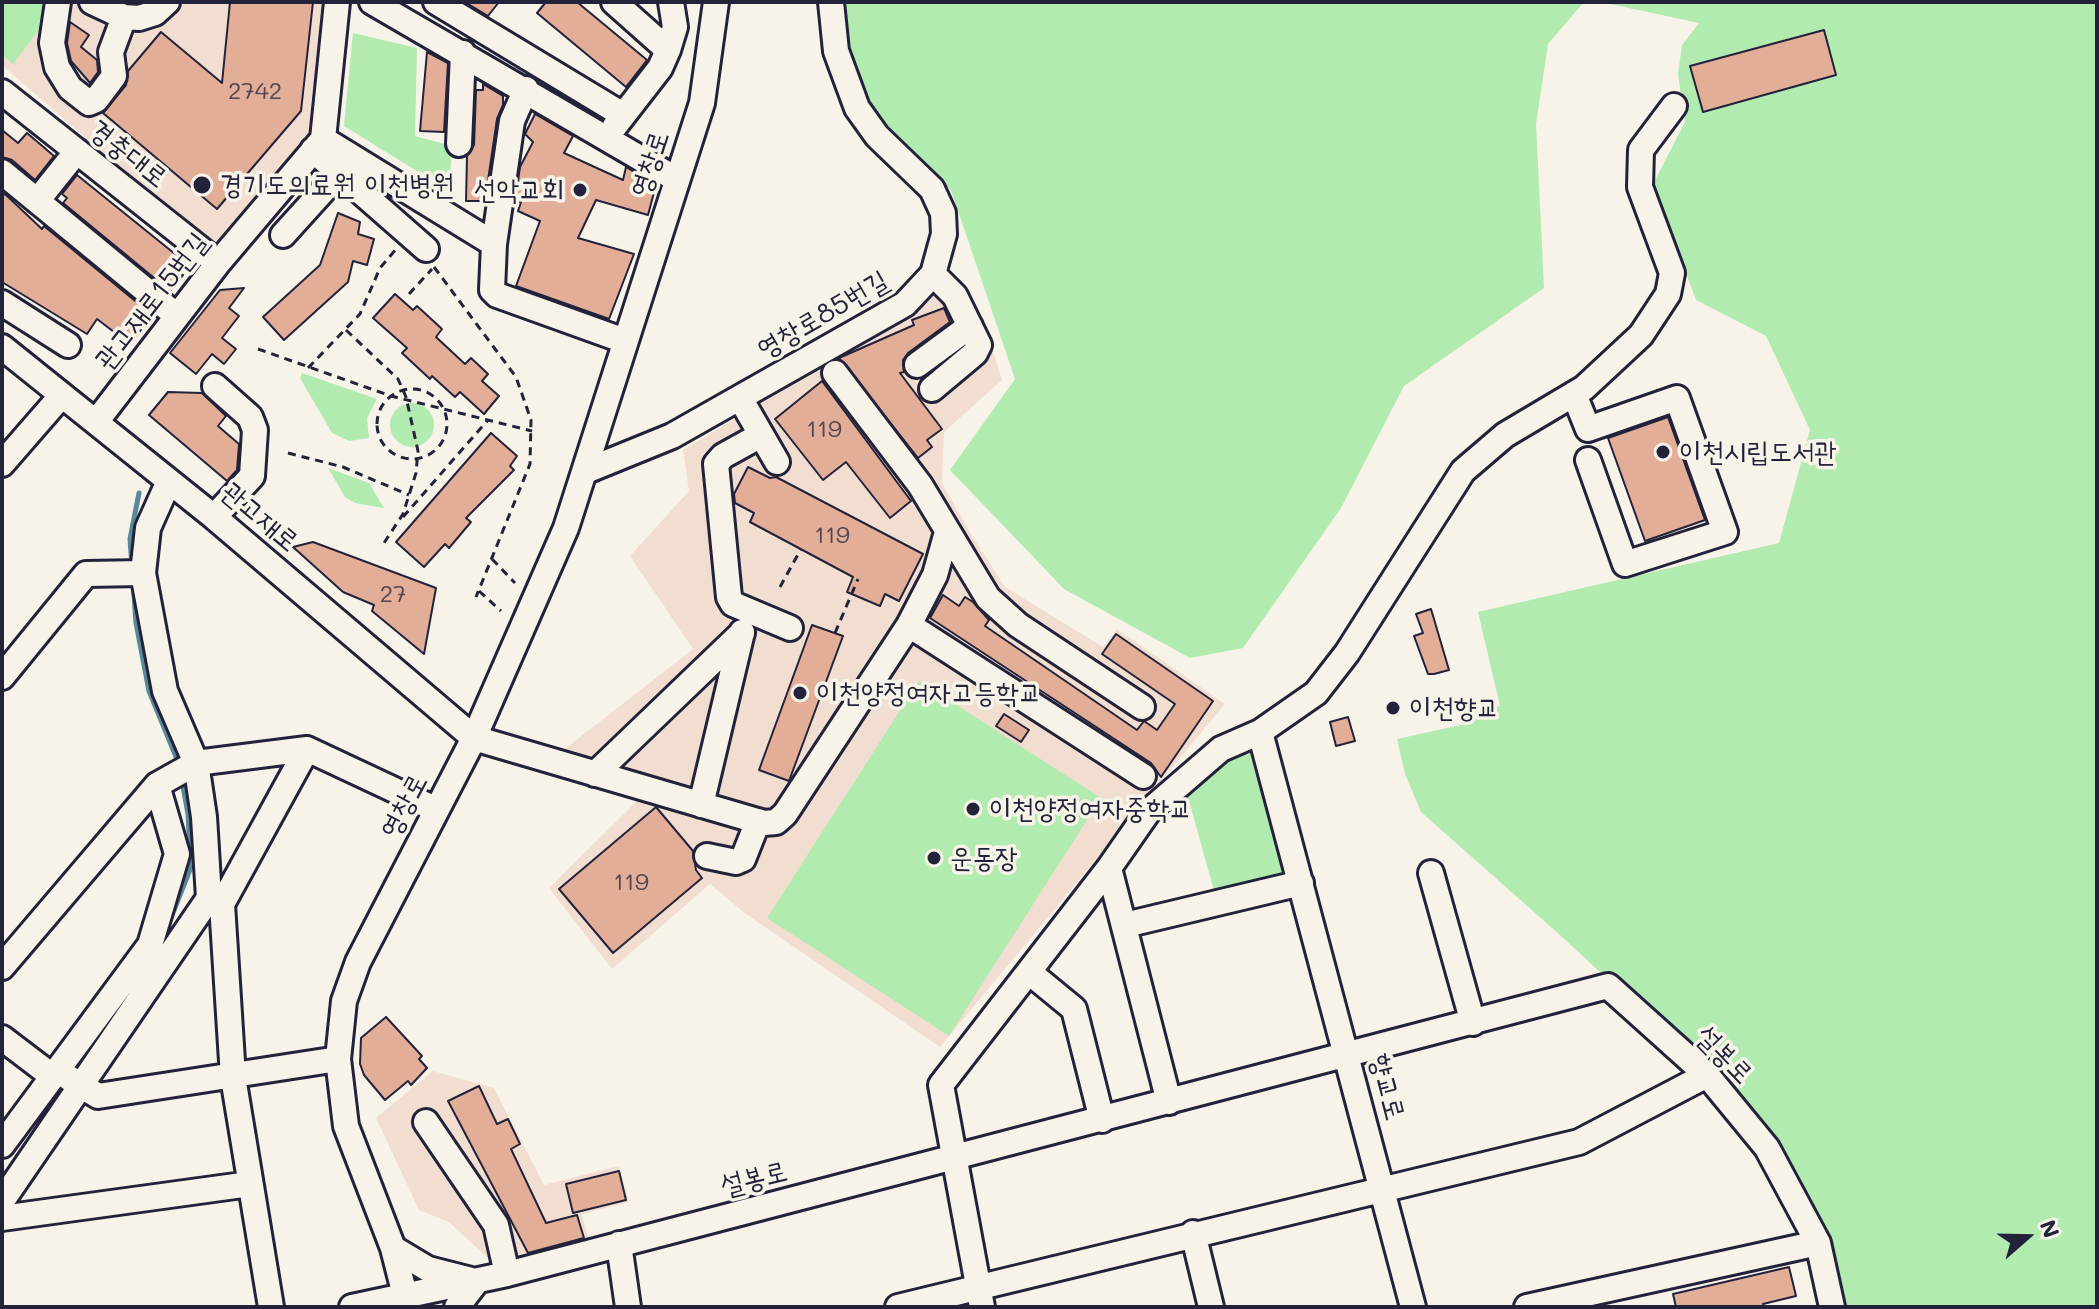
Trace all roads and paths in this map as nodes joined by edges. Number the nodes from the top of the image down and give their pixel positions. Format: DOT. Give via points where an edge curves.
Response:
graph roads {
  1 [pos="58,2"];
  2 [pos="167,2"];
  3 [pos="337,2"];
  4 [pos="372,2"];
  5 [pos="436,2"];
  6 [pos="614,2"];
  7 [pos="671,2"];
  8 [pos="716,2"];
  9 [pos="831,2"];
  10 [pos="107,8"];
  11 [pos="668,50"];
  12 [pos="463,53"];
  13 [pos="526,89"];
  14 [pos="2,92"];
  15 [pos="1674,106"];
  16 [pos="623,115"];
  17 [pos="607,137"];
  18 [pos="459,144"];
  19 [pos="318,145"];
  20 [pos="77,151"];
  21 [pos="2,172"];
  22 [pos="340,172"];
  23 [pos="676,179"];
  24 [pos="37,201"];
  25 [pos="283,235"];
  26 [pos="418,242"];
  27 [pos="494,244"];
  28 [pos="218,263"];
  29 [pos="933,274"];
  30 [pos="409,294"];
  31 [pos="5,312"];
  32 [pos="177,316"];
  33 [pos="970,326"];
  34 [pos="346,330"];
  35 [pos="625,341"];
  36 [pos="68,345"];
  37 [pos="2,347"];
  38 [pos="258,349"];
  39 [pos="917,365"];
  40 [pos="308,368"];
  41 [pos="835,373"];
  42 [pos="215,386"];
  43 [pos="932,389"];
  44 [pos="403,390"];
  45 [pos="1574,394"];
  46 [pos="62,395"];
  47 [pos="391,396"];
  48 [pos="740,398"];
  49 [pos="406,400"];
  50 [pos="443,409"];
  51 [pos="488,420"];
  52 [pos="96,422"];
  53 [pos="532,431"];
  54 [pos="761,435"];
  55 [pos="288,453"];
  56 [pos="418,459"];
  57 [pos="1588,460"];
  58 [pos="777,462"];
  59 [pos="2,464"];
  60 [pos="586,471"];
  61 [pos="169,481"];
  62 [pos="410,495"];
  63 [pos="214,517"];
  64 [pos="401,520"];
  65 [pos="947,532"];
  66 [pos="384,543"];
  67 [pos="801,549"];
  68 [pos="492,559"];
  69 [pos="135,573"];
  70 [pos="858,579"];
  71 [pos="515,583"];
  72 [pos="780,587"];
  73 [pos="479,591"];
  74 [pos="476,597"];
  75 [pos="501,611"];
  76 [pos="745,622"];
  77 [pos="909,625"];
  78 [pos="790,628"];
  79 [pos="835,633"];
  80 [pos="2,677"];
  81 [pos="690,683"];
  82 [pos="725,703"];
  83 [pos="1142,707"];
  84 [pos="1260,732"];
  85 [pos="474,738"];
  86 [pos="307,749"];
  87 [pos="179,773"];
  88 [pos="595,774"];
  89 [pos="1143,776"];
  90 [pos="701,805"];
  91 [pos="435,809"];
  92 [pos="758,821"];
  93 [pos="707,856"];
  94 [pos="1109,868"];
  95 [pos="1431,873"];
  96 [pos="1301,883"];
  97 [pos="216,901"];
  98 [pos="1125,925"];
  99 [pos="2,967"];
  100 [pos="1029,972"];
  101 [pos="1473,1023"];
  102 [pos="2,1038"];
  103 [pos="1348,1056"];
  104 [pos="338,1059"];
  105 [pos="55,1072"];
  106 [pos="1707,1075"];
  107 [pos="233,1077"];
  108 [pos="79,1086"];
  109 [pos="1169,1102"];
  110 [pos="1102,1120"];
  111 [pos="426,1122"];
  112 [pos="2,1145"];
  113 [pos="954,1158"];
  114 [pos="250,1184"];
  115 [pos="1383,1191"];
  116 [pos="2,1201"];
  117 [pos="2,1218"];
  118 [pos="1193,1233"];
  119 [pos="1818,1243"];
  120 [pos="619,1244"];
  121 [pos="393,1248"];
  122 [pos="507,1274"];
  123 [pos="477,1281"];
  124 [pos="980,1298"];
  125 [pos="408,1302"];
  126 [pos="271,1307"];
  127 [pos="352,1307"];
  128 [pos="457,1307"];
  129 [pos="628,1307"];
  130 [pos="898,1307"];
  131 [pos="1211,1307"];
  132 [pos="1413,1307"];
  133 [pos="1527,1307"];
  134 [pos="1832,1307"];
  1 -- 10 [label="street" via="52,43 57,67 70,88 89,103 114,76"];
  2 -- 10 [label="street" via="149,16"];
  3 -- 19 [label="street"];
  4 -- 12 [label="street"];
  5 -- 16 [label="street"];
  6 -- 11 [label="street"];
  7 -- 11 [label="street" via="675,27"];
  8 -- 23 [label="street, 영창로" via="705,94"];
  9 -- 29 [label="street, 영창로85번길" via="836,51 857,108 877,136 932,189 943,213 944,234"];
  11 -- 16 [label="street"];
  12 -- 13 [label="street"];
  12 -- 18 [label="street"];
  13 -- 17 [label="street"];
  13 -- 27 [label="street" via="512,121"];
  14 -- 20 [label="street, 경충대로"];
  15 -- 45 [label="street" via="1641,150 1640,175 1672,273 1668,294 1641,335"];
  16 -- 17 [label="street"];
  17 -- 23 [label="street"];
  19 -- 22 [label="street"];
  19 -- 27 [label="street"];
  19 -- 28 [label="street, 관고재로15번길"];
  20 -- 24 [label="street"];
  20 -- 28 [label="street, 경충대로"];
  21 -- 24 [label="street"];
  22 -- 25 [label="street"];
  22 -- 26 [label="street"];
  23 -- 35 [label="street, 영창로"];
  24 -- 32 [label="street"];
  26 -- 34 [label="path" via="380,268 360,314"];
  27 -- 35 [label="street" via="490,283 497,295"];
  28 -- 32 [label="street, 관고재로15번길"];
  29 -- 33 [label="street" via="955,296"];
  29 -- 48 [label="street, 영창로85번길" via="905,304"];
  30 -- 53 [label="path" via="434,267 516,377"];
  31 -- 36 [label="street"];
  32 -- 52 [label="street, 관고재로15번길"];
  33 -- 39 [label="street"];
  33 -- 43 [label="street" via="977,351"];
  34 -- 40 [label="path"];
  34 -- 44 [label="path" via="394,374"];
  35 -- 60 [label="street, 영창로"];
  37 -- 46 [label="street, 관고재로"];
  38 -- 40 [label="path"];
  40 -- 47 [label="path"];
  41 -- 65 [label="street" via="920,485"];
  42 -- 63 [label="street" via="250,417 255,430 252,476"];
  44 -- 47 [label="path"];
  44 -- 49 [label="path"];
  44 -- 50 [label="path" via="431,394"];
  45 -- 57 [label="street" via="1588,429 1677,398 1725,532 1625,564"];
  45 -- 84 [label="street" via="1505,435 1463,471 1340,663 1316,693"];
  46 -- 52 [label="street, 관고재로"];
  46 -- 59 [label="street"];
  47 -- 49 [label="path"];
  47 -- 56 [label="path" via="377,418 381,440 397,456"];
  48 -- 54 [label="street"];
  48 -- 60 [label="street, 영창로85번길" via="672,436"];
  49 -- 50 [label="path"];
  49 -- 56 [label="path"];
  50 -- 51 [label="path"];
  50 -- 56 [label="path" via="445,436 431,454"];
  51 -- 53 [label="path"];
  51 -- 64 [label="path"];
  52 -- 61 [label="street, 관고재로"];
  53 -- 68 [label="path" via="530,464"];
  54 -- 58 [label="street"];
  54 -- 76 [label="street" via="716,464 729,600"];
  55 -- 62 [label="path" via="343,467"];
  56 -- 62 [label="path"];
  60 -- 85 [label="street, 영창로"];
  61 -- 63 [label="street, 관고재로"];
  61 -- 69 [label="street"];
  62 -- 64 [label="path"];
  63 -- 85 [label="street, 관고재로"];
  64 -- 66 [label="path"];
  65 -- 77 [label="street" via="935,575"];
  65 -- 83 [label="street" via="1003,614"];
  67 -- 72 [label="path"];
  68 -- 71 [label="path"];
  68 -- 73 [label="path"];
  69 -- 80 [label="street" via="86,574"];
  69 -- 87 [label="street"];
  70 -- 79 [label="path"];
  73 -- 74 [label="path"];
  73 -- 75 [label="path"];
  76 -- 78 [label="street"];
  76 -- 81 [label="street"];
  76 -- 82 [label="street"];
  77 -- 89 [label="street"];
  77 -- 92 [label="street" via="785,814 776,822"];
  81 -- 82 [label="street"];
  81 -- 88 [label="street"];
  82 -- 90 [label="street"];
  84 -- 94 [label="street" via="1221,749 1148,812"];
  84 -- 96 [label="street, 향교로"];
  85 -- 88 [label="street"];
  85 -- 91 [label="street, 영창로"];
  86 -- 87 [label="street"];
  86 -- 91 [label="street"];
  86 -- 97 [label="street"];
  87 -- 97 [label="street" via="204,817"];
  87 -- 99 [label="street"];
  87 -- 105 [label="street" via="177,854 150,945"];
  88 -- 90 [label="street"];
  90 -- 92 [label="street"];
  91 -- 104 [label="street, 영창로" via="358,962 344,1001"];
  92 -- 93 [label="street" via="743,859"];
  94 -- 98 [label="street"];
  94 -- 100 [label="street"];
  95 -- 101 [label="street"];
  96 -- 98 [label="street"];
  96 -- 103 [label="street, 향교로"];
  97 -- 107 [label="street"];
  97 -- 108 [label="street"];
  98 -- 109 [label="street"];
  100 -- 110 [label="street" via="1074,1009"];
  100 -- 113 [label="street" via="941,1085"];
  101 -- 103 [label="street, 설봉로"];
  101 -- 106 [label="street, 설봉로" via="1608,986"];
  102 -- 105 [label="street"];
  103 -- 109 [label="street, 설봉로"];
  103 -- 115 [label="street, 향교로"];
  104 -- 107 [label="street"];
  104 -- 121 [label="street, 영창로" via="346,1126"];
  105 -- 108 [label="street"];
  105 -- 112 [label="street"];
  106 -- 115 [label="street" via="1579,1142"];
  106 -- 119 [label="street, 설봉로" via="1767,1148"];
  107 -- 108 [label="street" via="98,1096"];
  107 -- 114 [label="street"];
  108 -- 116 [label="street"];
  109 -- 110 [label="street, 설봉로"];
  110 -- 113 [label="street, 설봉로"];
  111 -- 122 [label="street" via="496,1225"];
  113 -- 120 [label="street, 설봉로"];
  113 -- 124 [label="street"];
  114 -- 117 [label="street"];
  114 -- 126 [label="street"];
  115 -- 118 [label="street"];
  115 -- 132 [label="street, 향교로"];
  118 -- 124 [label="street"];
  118 -- 131 [label="street"];
  119 -- 133 [label="street"];
  119 -- 134 [label="street, 설봉로"];
  120 -- 122 [label="street, 설봉로"];
  120 -- 129 [label="street"];
  121 -- 123 [label="street" via="428,1269"];
  121 -- 125 [label="street, 영창로"];
  122 -- 123 [label="street, 설봉로"];
  123 -- 125 [label="street, 설봉로"];
  123 -- 128 [label="street"];
  124 -- 130 [label="street"];
  125 -- 127 [label="street, 설봉로"];
}
